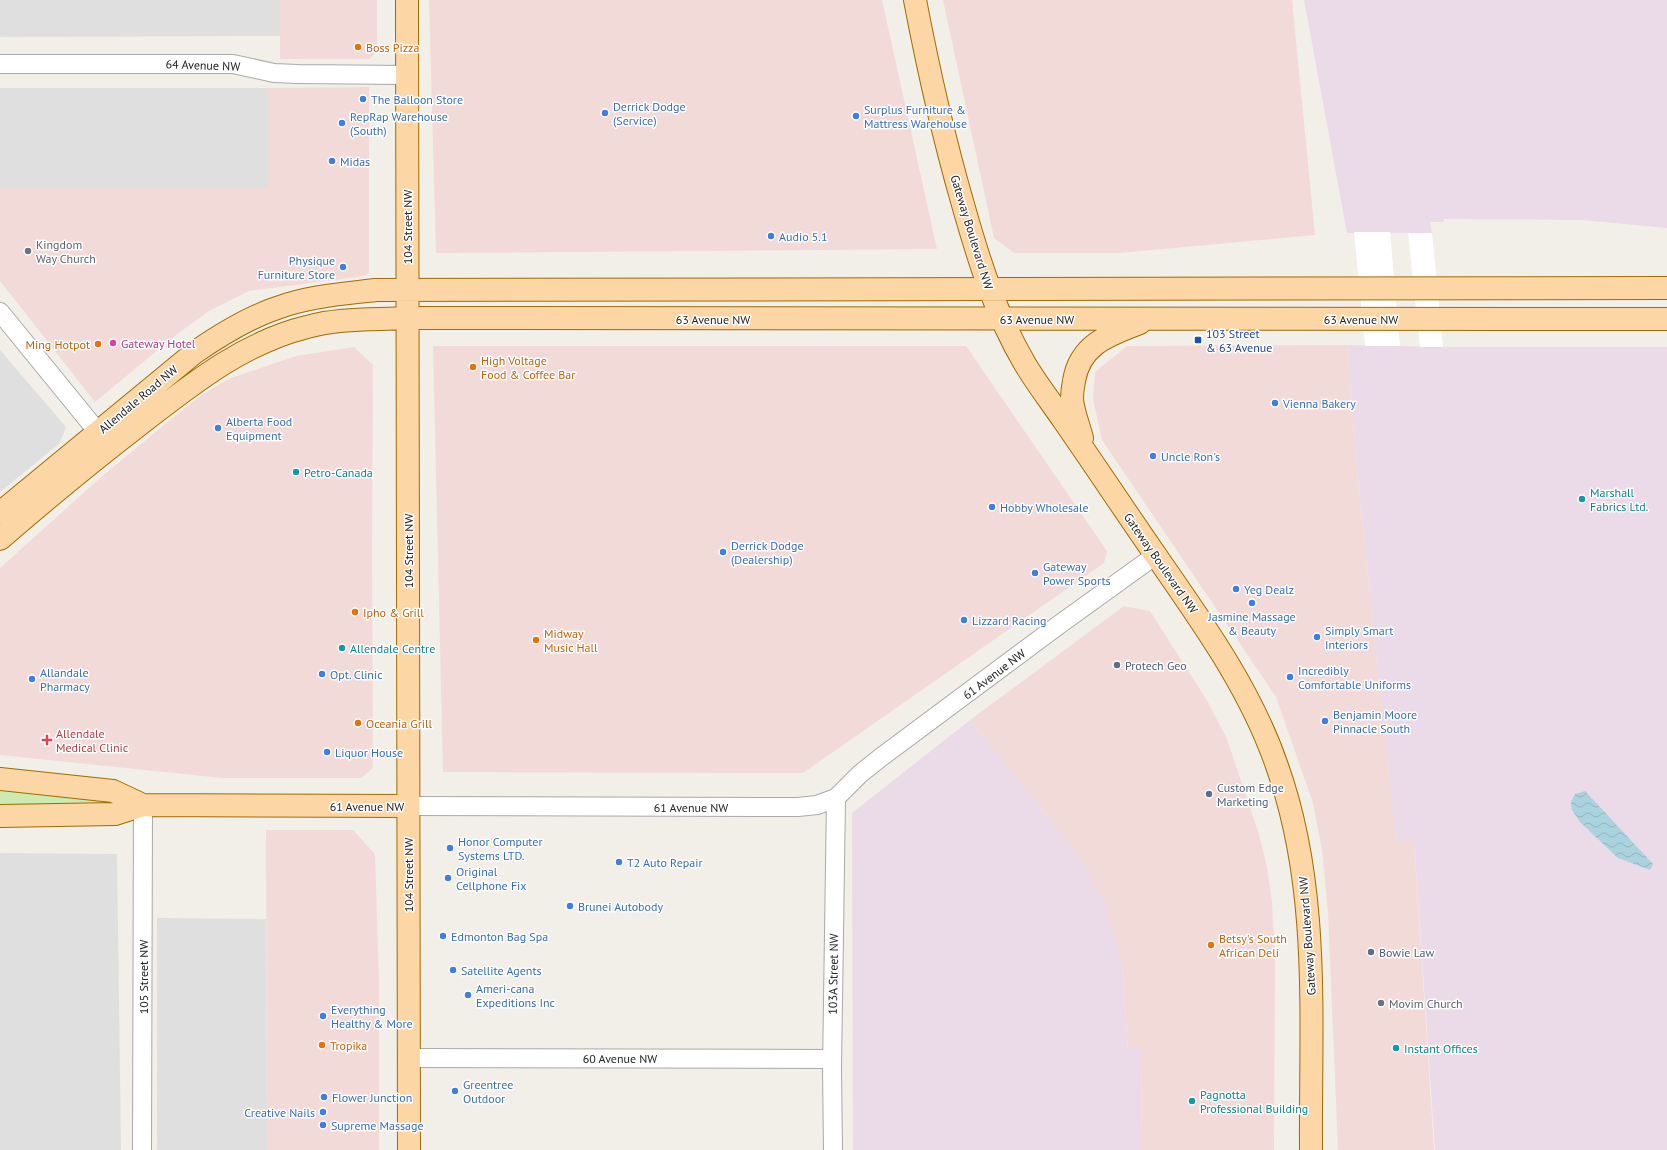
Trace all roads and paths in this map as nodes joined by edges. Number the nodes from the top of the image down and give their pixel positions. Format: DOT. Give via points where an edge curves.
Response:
graph roads {
  1 [pos="407,0"];
  2 [pos="915,0"];
  3 [pos="0,64"];
  4 [pos="406,75"];
  5 [pos="1667,288"];
  6 [pos="408,290"];
  7 [pos="990,290"];
  8 [pos="0,312"];
  9 [pos="407,318"];
  10 [pos="1002,319"];
  11 [pos="1667,319"];
  12 [pos="1150,320"];
  13 [pos="105,440"];
  14 [pos="1086,453"];
  15 [pos="0,513"];
  16 [pos="0,539"];
  17 [pos="1156,555"];
  18 [pos="0,779"];
  19 [pos="836,798"];
  20 [pos="143,805"];
  21 [pos="408,806"];
  22 [pos="0,816"];
  23 [pos="408,1058"];
  24 [pos="832,1059"];
  25 [pos="142,1150"];
  26 [pos="409,1150"];
  27 [pos="833,1150"];
  28 [pos="1311,1150"];
  1 -- 4 [label="main road, 104 Street NW"];
  2 -- 7 [label="main road, Gateway Boulevard NW" via="952,166"];
  3 -- 4 [label="street, 64 Avenue NW" via="233,64 297,74"];
  4 -- 6 [label="main road, 104 Street NW"];
  5 -- 7 [label="main road"];
  6 -- 7 [label="main road"];
  6 -- 9 [label="main road, 104 Street NW"];
  6 -- 13 [label="main road, Allendale Road NW" via="376,290 320,297 278,307 247,320 194,353 160,380"];
  7 -- 10 [label="main road, Gateway Boulevard NW"];
  8 -- 13 [label="street"];
  9 -- 10 [label="main road, 63 Avenue NW"];
  9 -- 13 [label="main road, Allendale Road NW" via="329,323 307,327 266,341 218,366"];
  9 -- 21 [label="main road, 104 Street NW"];
  10 -- 12 [label="main road, 63 Avenue NW"];
  10 -- 14 [label="main road, Gateway Boulevard NW" via="1026,366"];
  11 -- 12 [label="main road, 63 Avenue NW"];
  12 -- 14 [label="main road" via="1101,339 1081,360 1075,373 1072,399"];
  13 -- 15 [label="main road, Allendale Road NW"];
  13 -- 16 [label="main road, Allendale Road NW" via="72,477"];
  14 -- 17 [label="main road, Gateway Boulevard NW"];
  17 -- 19 [label="street, 61 Avenue NW" via="880,758"];
  17 -- 28 [label="main road, Gateway Boulevard NW" via="1206,628 1240,684 1269,743 1292,814 1303,872 1310,938"];
  18 -- 20 [label="main road, 61 Avenue NW" via="113,791"];
  19 -- 21 [label="street, 61 Avenue NW" via="817,805 798,807"];
  19 -- 24 [label="street, 103A Street NW"];
  20 -- 21 [label="main road, 61 Avenue NW"];
  20 -- 22 [label="main road, 61 Avenue NW" via="115,814"];
  20 -- 25 [label="street, 105 Street NW"];
  21 -- 23 [label="main road, 104 Street NW"];
  23 -- 24 [label="street, 60 Avenue NW"];
  23 -- 26 [label="main road, 104 Street NW"];
  24 -- 27 [label="street, 103A Street NW"];
}
